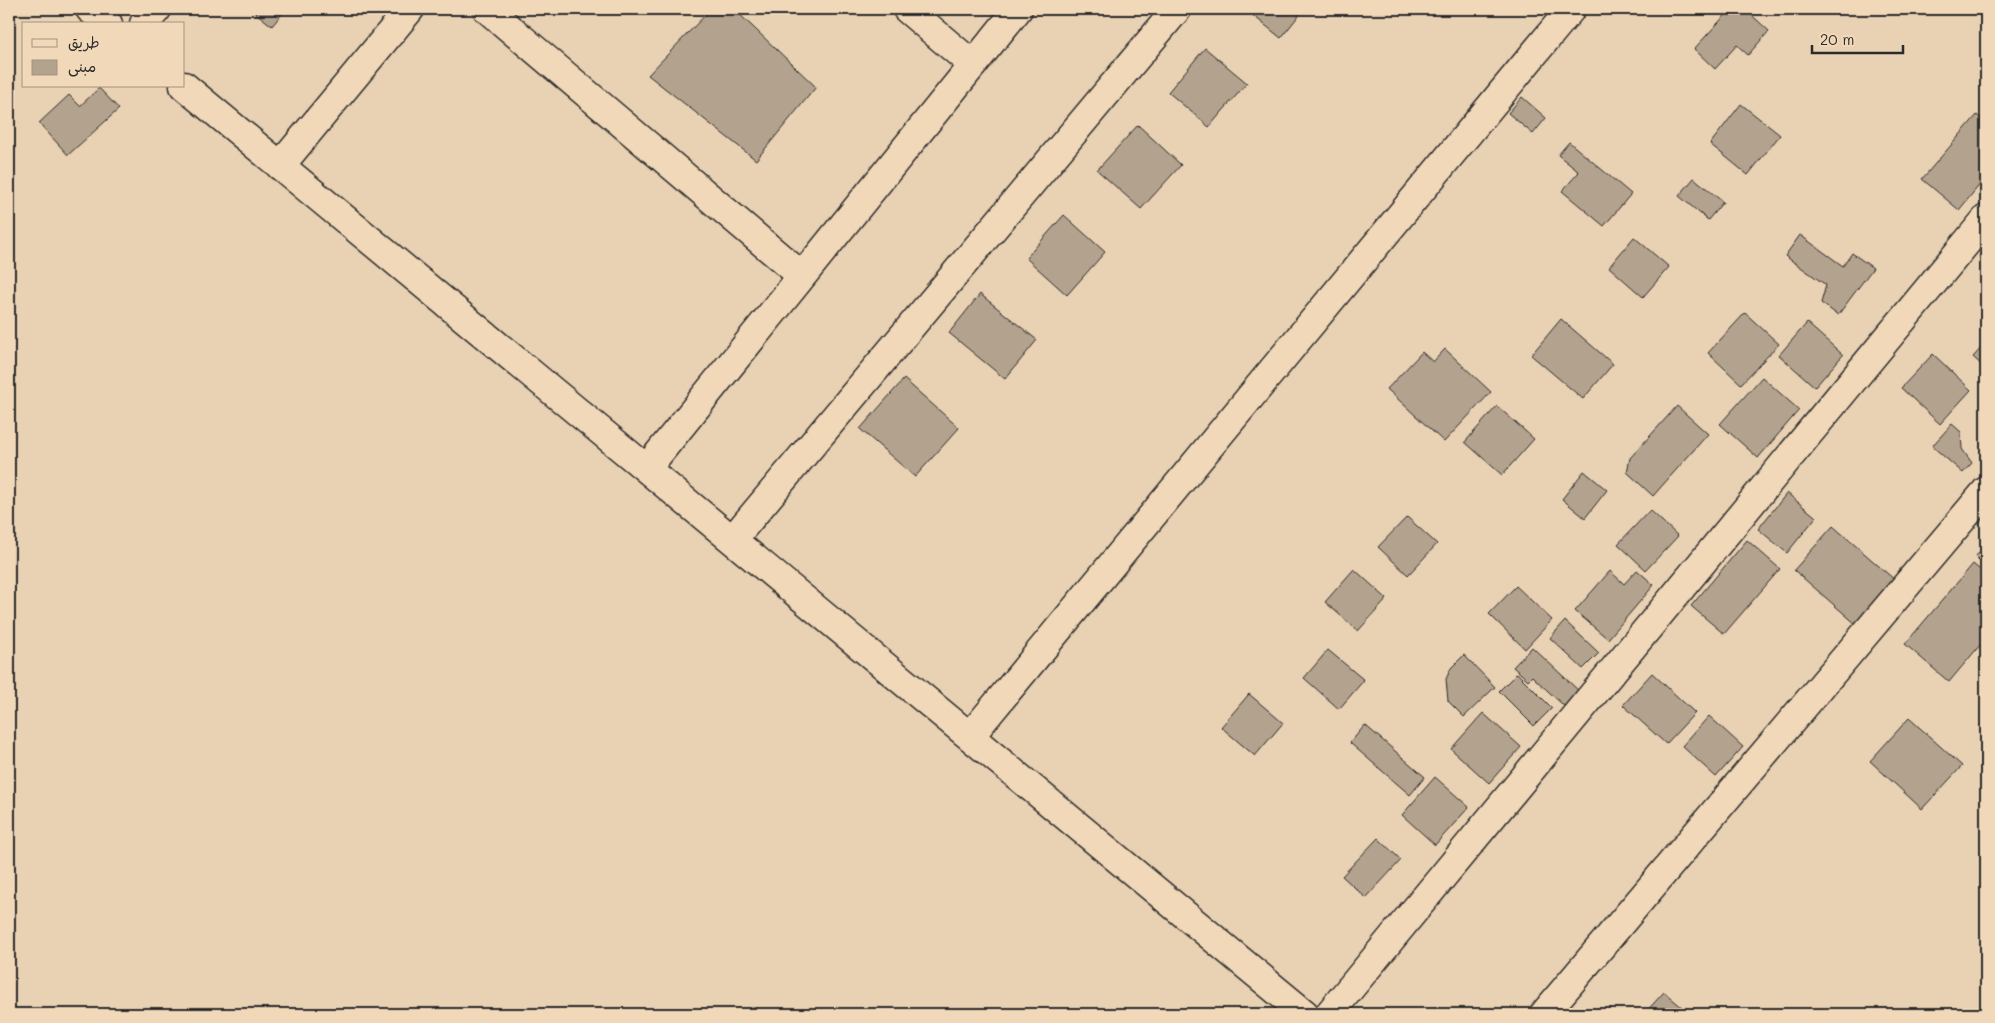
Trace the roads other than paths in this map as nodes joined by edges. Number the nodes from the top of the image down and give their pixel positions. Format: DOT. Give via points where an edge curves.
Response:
graph roads {
  1 [pos="90,9"];
  2 [pos="156,9"];
  3 [pos="410,9"];
  4 [pos="487,9"];
  5 [pos="907,9"];
  6 [pos="1018,9"];
  7 [pos="1177,9"];
  8 [pos="1571,9"];
  9 [pos="106,22"];
  10 [pos="146,22"];
  11 [pos="973,64"];
  12 [pos="185,87"];
  13 [pos="280,166"];
  14 [pos="1986,219"];
  15 [pos="802,276"];
  16 [pos="647,468"];
  17 [pos="1986,491"];
  18 [pos="733,539"];
  19 [pos="971,735"];
  20 [pos="1305,1014"];
  21 [pos="1329,1014"];
  22 [pos="1544,1014"];
  1 -- 9 [label="street"];
  2 -- 10 [label="street"];
  3 -- 13 [label="street"];
  4 -- 15 [label="street"];
  5 -- 11 [label="street"];
  6 -- 11 [label="street"];
  7 -- 18 [label="street"];
  8 -- 19 [label="street"];
  11 -- 15 [label="street"];
  12 -- 13 [label="street"];
  13 -- 16 [label="street"];
  14 -- 21 [label="street"];
  15 -- 16 [label="street"];
  16 -- 18 [label="street"];
  17 -- 22 [label="street"];
  18 -- 19 [label="street"];
  19 -- 20 [label="street"];
}
